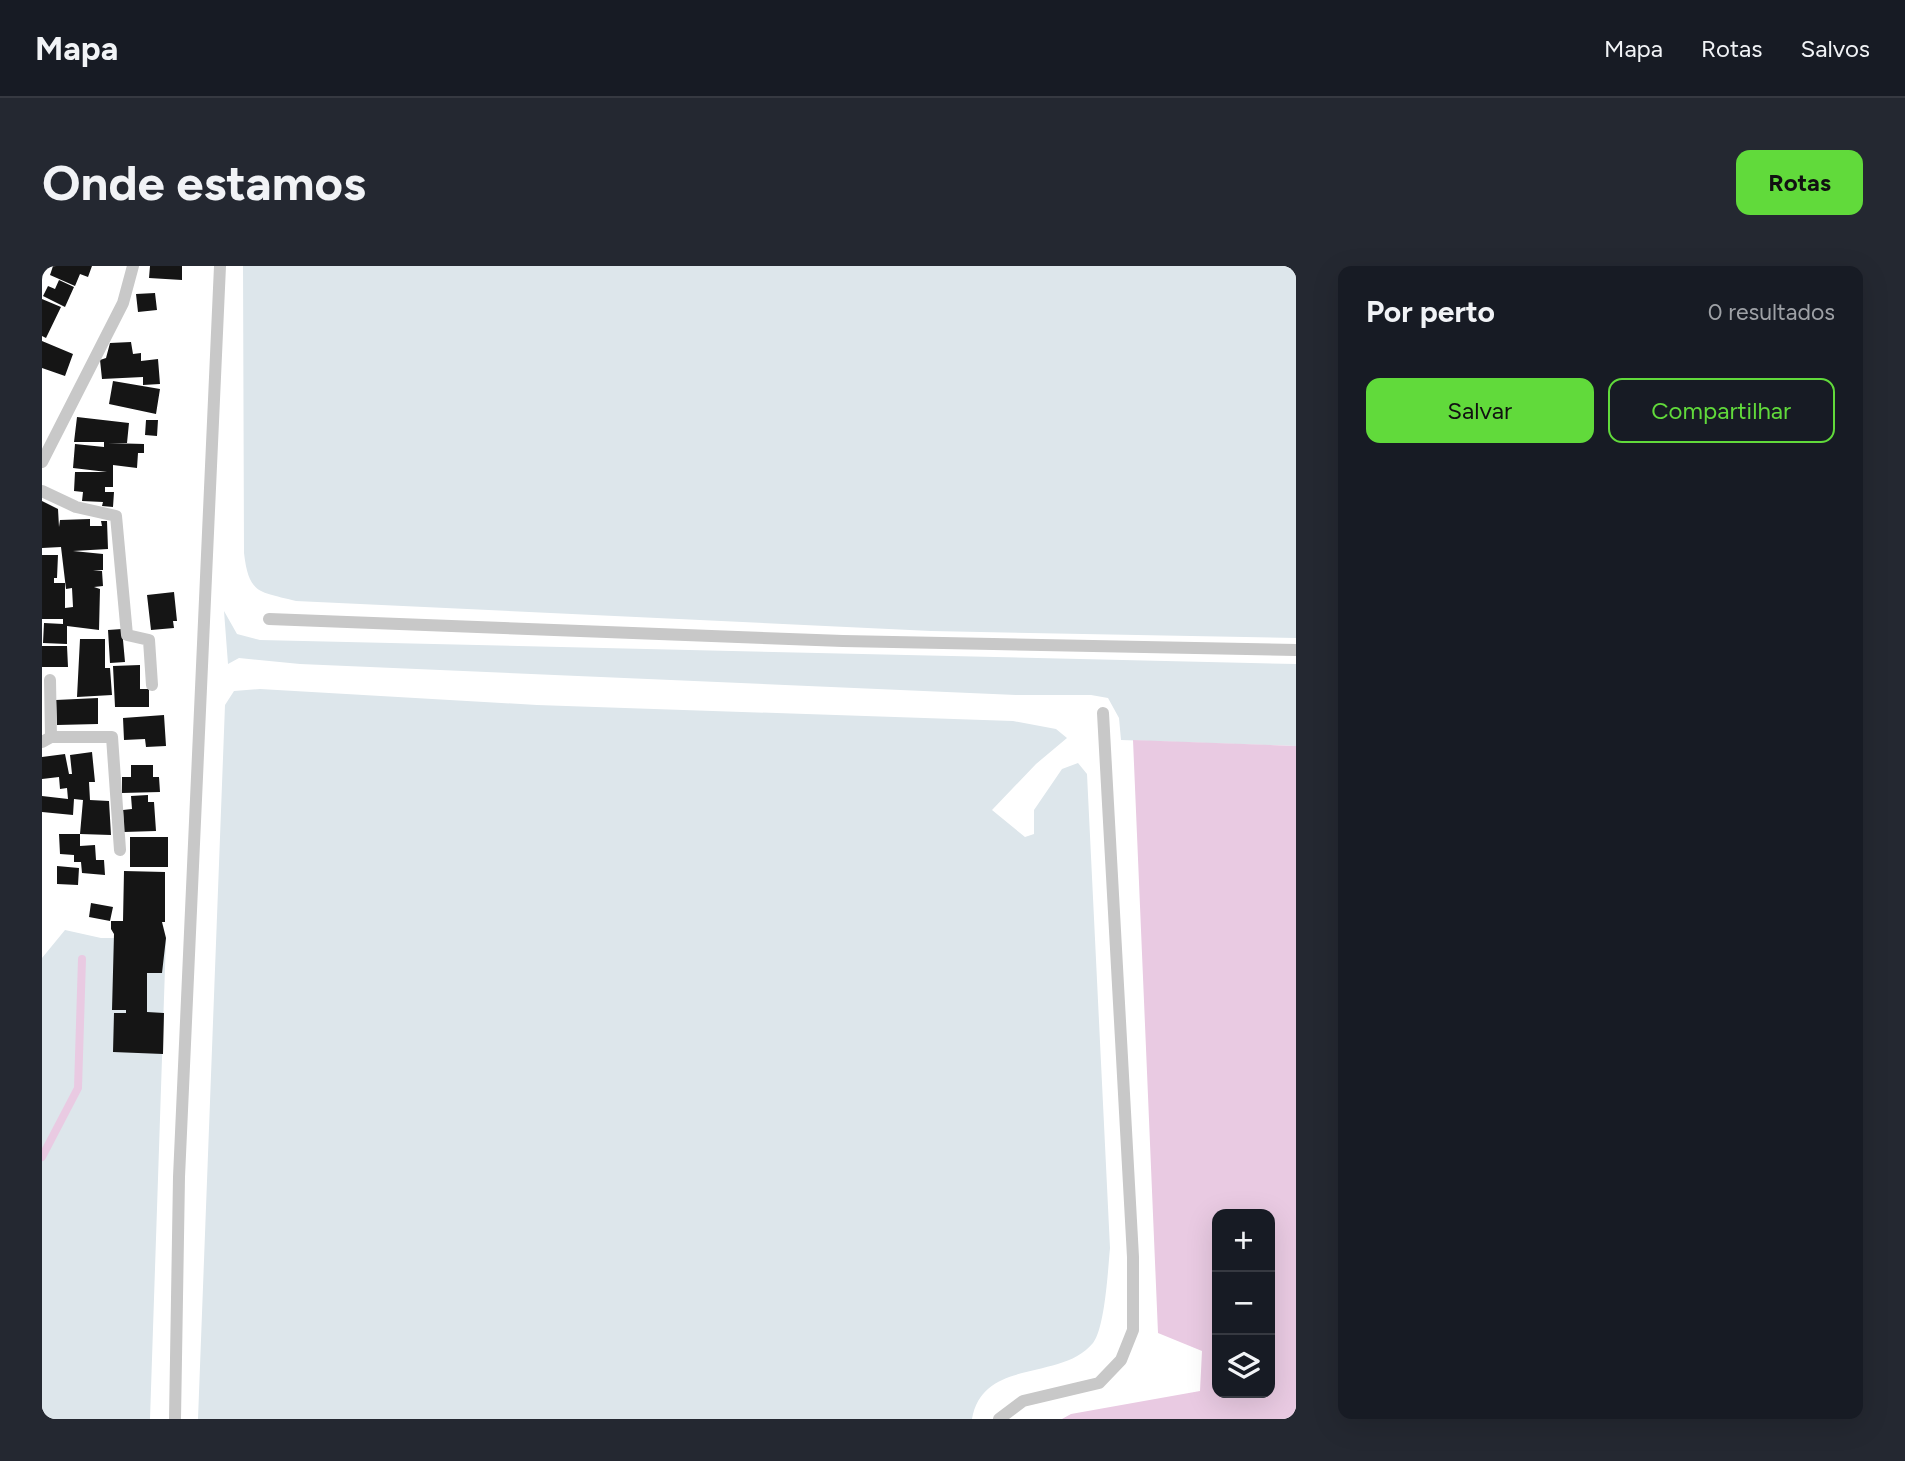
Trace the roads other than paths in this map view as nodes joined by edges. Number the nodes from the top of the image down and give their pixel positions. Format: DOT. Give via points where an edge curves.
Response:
graph roads {
  1 [pos="133,266"];
  2 [pos="220,266"];
  3 [pos="42,461"];
  4 [pos="42,491"];
  5 [pos="269,619"];
  6 [pos="1296,650"];
  7 [pos="50,680"];
  8 [pos="152,685"];
  9 [pos="1103,713"];
  10 [pos="47,739"];
  11 [pos="120,850"];
  12 [pos="175,1419"];
  13 [pos="999,1419"];
  1 -- 3 [label="lane" via="123,303"];
  2 -- 12 [label="lane" via="180,1164"];
  4 -- 8 [label="lane" via="76,507 116,516 127,635 149,640"];
  5 -- 6 [label="lane" via="842,641"];
  7 -- 10 [label="lane"];
  9 -- 13 [label="lane" via="1133,1257 1133,1330 1121,1360 1099,1383 1023,1401"];
  10 -- 11 [label="lane" via="112,737"];
}
